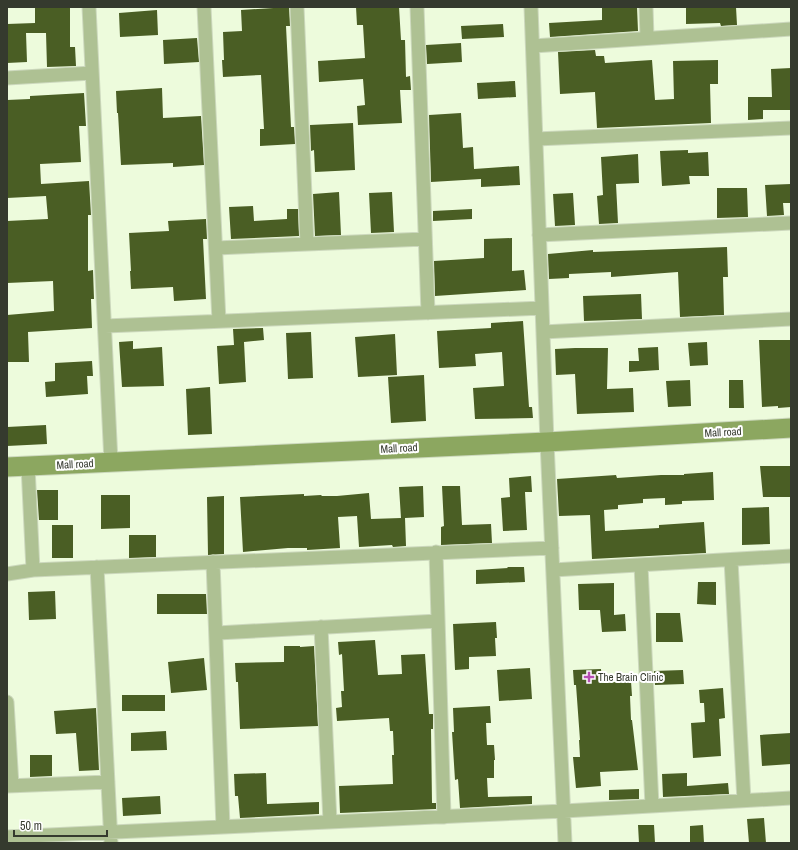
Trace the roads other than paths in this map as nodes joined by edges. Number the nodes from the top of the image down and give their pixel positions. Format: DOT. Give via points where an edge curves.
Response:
graph roads {
  1 [pos="89,7"];
  2 [pos="204,7"];
  3 [pos="297,7"];
  4 [pos="417,7"];
  5 [pos="531,7"];
  6 [pos="646,7"];
  7 [pos="791,29"];
  8 [pos="646,38"];
  9 [pos="533,46"];
  10 [pos="92,73"];
  11 [pos="7,78"];
  12 [pos="791,128"];
  13 [pos="536,139"];
  14 [pos="791,223"];
  15 [pos="539,235"];
  16 [pos="425,239"];
  17 [pos="307,244"];
  18 [pos="216,248"];
  19 [pos="542,308"];
  20 [pos="428,313"];
  21 [pos="791,319"];
  22 [pos="219,322"];
  23 [pos="105,326"];
  24 [pos="543,332"];
  25 [pos="791,428"];
  26 [pos="547,442"];
  27 [pos="111,462"];
  28 [pos="28,466"];
  29 [pos="7,467"];
  30 [pos="552,548"];
  31 [pos="436,552"];
  32 [pos="791,556"];
  33 [pos="731,560"];
  34 [pos="213,562"];
  35 [pos="641,565"];
  36 [pos="97,567"];
  37 [pos="33,570"];
  38 [pos="553,570"];
  39 [pos="7,574"];
  40 [pos="438,621"];
  41 [pos="321,627"];
  42 [pos="217,633"];
  43 [pos="7,702"];
  44 [pos="108,782"];
  45 [pos="9,786"];
  46 [pos="791,798"];
  47 [pos="744,801"];
  48 [pos="652,806"];
  49 [pos="564,811"];
  50 [pos="444,817"];
  51 [pos="330,822"];
  52 [pos="223,827"];
  53 [pos="7,837"];
  54 [pos="111,838"];
  55 [pos="565,843"];
  1 -- 10 [label="street"];
  2 -- 18 [label="street"];
  3 -- 17 [label="street"];
  4 -- 16 [label="street"];
  5 -- 9 [label="street"];
  6 -- 8 [label="street"];
  7 -- 8 [label="street"];
  8 -- 9 [label="street"];
  9 -- 13 [label="street"];
  10 -- 11 [label="street"];
  10 -- 23 [label="street"];
  12 -- 13 [label="street"];
  13 -- 15 [label="street"];
  14 -- 15 [label="street"];
  15 -- 19 [label="street"];
  16 -- 17 [label="street"];
  16 -- 20 [label="street"];
  17 -- 18 [label="street"];
  18 -- 22 [label="street"];
  19 -- 20 [label="street"];
  19 -- 24 [label="street"];
  20 -- 22 [label="street"];
  21 -- 24 [label="street"];
  22 -- 23 [label="street"];
  23 -- 27 [label="street"];
  24 -- 26 [label="street"];
  25 -- 26 [label="street, Mall road"];
  26 -- 27 [label="street, Mall road"];
  26 -- 30 [label="street"];
  27 -- 28 [label="street, Mall road"];
  28 -- 29 [label="street, Mall road"];
  28 -- 37 [label="street"];
  30 -- 31 [label="street"];
  30 -- 38 [label="street"];
  31 -- 34 [label="street"];
  31 -- 40 [label="street"];
  32 -- 33 [label="street"];
  33 -- 35 [label="street"];
  33 -- 47 [label="street"];
  34 -- 36 [label="street"];
  34 -- 42 [label="street"];
  35 -- 38 [label="street"];
  35 -- 48 [label="street"];
  36 -- 37 [label="street"];
  36 -- 44 [label="street"];
  37 -- 39 [label="street"];
  38 -- 49 [label="street"];
  40 -- 41 [label="street"];
  40 -- 50 [label="street"];
  41 -- 42 [label="street"];
  41 -- 51 [label="street"];
  42 -- 52 [label="street"];
  43 -- 45 [label="street"];
  44 -- 45 [label="street"];
  44 -- 54 [label="street"];
  46 -- 47 [label="street"];
  47 -- 48 [label="street"];
  48 -- 49 [label="street"];
  49 -- 50 [label="street"];
  49 -- 55 [label="street"];
  50 -- 51 [label="street"];
  51 -- 52 [label="street"];
  52 -- 54 [label="street"];
  53 -- 54 [label="street"];
}
